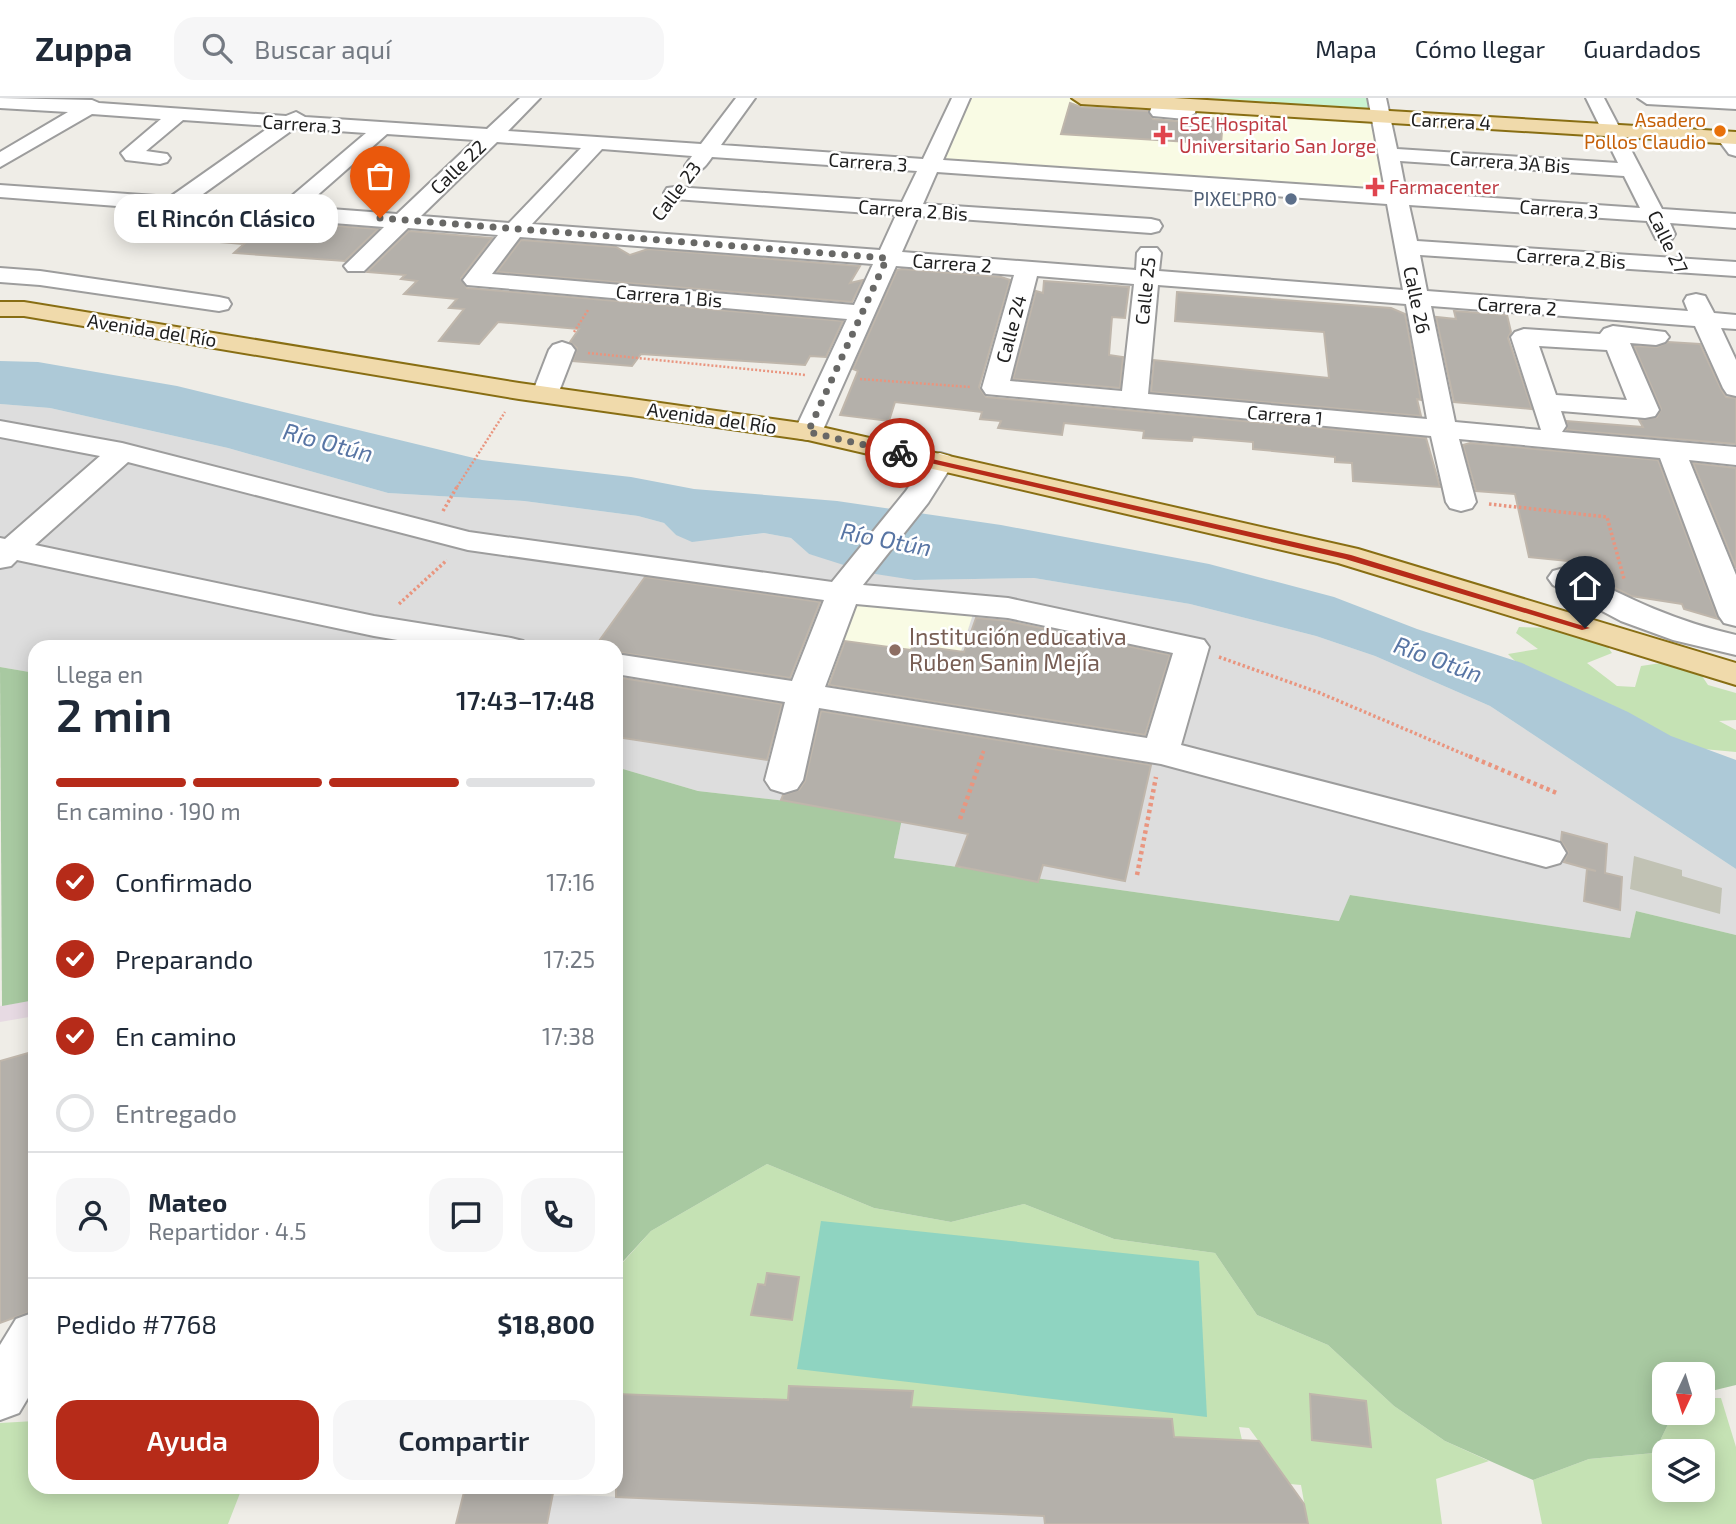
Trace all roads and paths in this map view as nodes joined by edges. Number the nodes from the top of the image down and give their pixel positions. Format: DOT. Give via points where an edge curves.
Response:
graph roads {
  1 [pos="531,98"];
  2 [pos="746,98"];
  3 [pos="961,98"];
  4 [pos="1081,98"];
  5 [pos="1595,98"];
  6 [pos="1647,98"];
  7 [pos="0,102"];
  8 [pos="1178,102"];
  9 [pos="97,103"];
  10 [pos="1736,103"];
  11 [pos="315,104"];
  12 [pos="1378,107"];
  13 [pos="178,115"];
  14 [pos="289,122"];
  15 [pos="382,129"];
  16 [pos="1612,131"];
  17 [pos="490,136"];
  18 [pos="1733,142"];
  19 [pos="595,145"];
  20 [pos="706,151"];
  21 [pos="1388,154"];
  22 [pos="160,158"];
  23 [pos="0,161"];
  24 [pos="929,166"];
  25 [pos="1632,170"];
  26 [pos="1157,182"];
  27 [pos="0,191"];
  28 [pos="675,192"];
  29 [pos="1396,198"];
  30 [pos="175,204"];
  31 [pos="909,209"];
  32 [pos="287,211"];
  33 [pos="1655,216"];
  34 [pos="404,220"];
  35 [pos="1736,221"];
  36 [pos="1151,226"];
  37 [pos="515,229"];
  38 [pos="144,231"];
  39 [pos="640,240"];
  40 [pos="1406,247"];
  41 [pos="887,258"];
  42 [pos="356,266"];
  43 [pos="1680,266"];
  44 [pos="1027,269"];
  45 [pos="1736,269"];
  46 [pos="0,275"];
  47 [pos="1146,278"];
  48 [pos="602,290"];
  49 [pos="1417,299"];
  50 [pos="219,304"];
  51 [pos="8,308"];
  52 [pos="862,313"];
  53 [pos="1736,322"];
  54 [pos="1709,331"];
  55 [pos="1617,343"];
  56 [pos="562,350"];
  57 [pos="834,378"];
  58 [pos="1736,386"];
  59 [pos="995,388"];
  60 [pos="532,393"];
  61 [pos="1134,401"];
  62 [pos="1545,402"];
  63 [pos="0,429"];
  64 [pos="1443,430"];
  65 [pos="808,432"];
  66 [pos="1555,440"];
  67 [pos="1671,450"];
  68 [pos="122,452"];
  69 [pos="1736,456"];
  70 [pos="940,462"];
  71 [pos="1461,502"];
  72 [pos="439,518"];
  73 [pos="468,541"];
  74 [pos="4,552"];
  75 [pos="1564,578"];
  76 [pos="846,587"];
  77 [pos="1633,614"];
  78 [pos="1736,616"];
  79 [pos="374,626"];
  80 [pos="461,640"];
  81 [pos="1736,645"];
  82 [pos="1192,648"];
  83 [pos="623,665"];
  84 [pos="1736,674"];
  85 [pos="804,694"];
  86 [pos="993,727"];
  87 [pos="1161,752"];
  88 [pos="783,780"];
  89 [pos="1559,794"];
  90 [pos="960,819"];
  91 [pos="1546,853"];
  92 [pos="1137,875"];
  93 [pos="28,1337"];
  94 [pos="0,1343"];
  95 [pos="28,1347"];
  96 [pos="0,1394"];
  1 -- 17 [label="street, Calle 22"];
  2 -- 20 [label="street, Calle 23"];
  3 -- 24 [label="street"];
  4 -- 8 [label="main road, Carrera 4"];
  5 -- 16 [label="street, Calle 27"];
  6 -- 10 [label="street"];
  7 -- 9 [label="street, Carrera 3"];
  8 -- 12 [label="main road, Carrera 4"];
  9 -- 13 [label="street, Carrera 3"];
  9 -- 23 [label="street"];
  11 -- 14 [label="street"];
  12 -- 16 [label="main road, Carrera 4"];
  12 -- 21 [label="street, Calle 26"];
  13 -- 14 [label="street, Carrera 3"];
  13 -- 22 [label="street" via="131,153"];
  14 -- 15 [label="street, Carrera 3"];
  14 -- 30 [label="street"];
  15 -- 17 [label="street, Carrera 3"];
  15 -- 32 [label="street"];
  16 -- 18 [label="main road, Carrera 4"];
  16 -- 25 [label="street, Calle 27"];
  17 -- 19 [label="street, Carrera 3"];
  17 -- 34 [label="street, Calle 22"];
  19 -- 20 [label="street, Carrera 3"];
  19 -- 37 [label="street"];
  20 -- 24 [label="street, Carrera 3"];
  20 -- 28 [label="street, Calle 23"];
  21 -- 25 [label="street, Carrera 3A Bis"];
  21 -- 29 [label="street, Calle 26"];
  24 -- 26 [label="street, Carrera 3"];
  24 -- 31 [label="street"];
  25 -- 33 [label="street, Calle 27"];
  26 -- 29 [label="street, Carrera 3"];
  26 -- 36 [label="street, Calle 25"];
  27 -- 30 [label="street, Carrera 2"];
  28 -- 31 [label="street, Carrera 2 Bis"];
  28 -- 39 [label="street, Calle 23"];
  29 -- 33 [label="street, Carrera 3"];
  29 -- 40 [label="street, Calle 26"];
  30 -- 32 [label="street, Carrera 2"];
  30 -- 38 [label="street"];
  31 -- 36 [label="street, Carrera 2 Bis"];
  31 -- 41 [label="street"];
  32 -- 34 [label="street, Carrera 2"];
  33 -- 35 [label="street, Carrera 3"];
  33 -- 43 [label="street, Calle 27"];
  34 -- 37 [label="street, Carrera 2"];
  34 -- 42 [label="street, Calle 22"];
  36 -- 47 [label="street, Calle 25"];
  37 -- 39 [label="street, Carrera 2"];
  37 -- 48 [label="street, Carrera 1 Bis" via="476,281"];
  39 -- 41 [label="street, Carrera 2"];
  39 -- 48 [label="street, Calle 23"];
  40 -- 43 [label="street, Carrera 2 Bis"];
  40 -- 49 [label="street, Calle 26"];
  41 -- 44 [label="street, Carrera 2"];
  41 -- 52 [label="street"];
  43 -- 45 [label="street, Carrera 2 Bis"];
  43 -- 54 [label="street, Calle 27"];
  44 -- 47 [label="street, Carrera 2"];
  44 -- 59 [label="street, Calle 24"];
  46 -- 50 [label="street"];
  47 -- 49 [label="street, Carrera 2"];
  47 -- 61 [label="street, Calle 25"];
  48 -- 52 [label="street, Carrera 1 Bis"];
  48 -- 56 [label="path"];
  49 -- 54 [label="street, Carrera 2"];
  49 -- 64 [label="street, Calle 26"];
  51 -- 60 [label="main road, Avenida del Río"];
  52 -- 57 [label="street"];
  53 -- 54 [label="street, Carrera 2"];
  54 -- 55 [label="street" via="1613,334"];
  54 -- 58 [label="street, Calle 27"];
  55 -- 62 [label="street" via="1524,337"];
  55 -- 62 [label="street" via="1646,410"];
  56 -- 57 [label="path"];
  56 -- 60 [label="street"];
  57 -- 59 [label="path"];
  57 -- 65 [label="street"];
  59 -- 61 [label="street, Carrera 1"];
  60 -- 65 [label="main road, Avenida del Río"];
  60 -- 72 [label="path" via="480,448"];
  61 -- 64 [label="street, Carrera 1"];
  62 -- 66 [label="street"];
  63 -- 68 [label="street"];
  64 -- 66 [label="street, Carrera 1"];
  64 -- 71 [label="street, Calle 26"];
  65 -- 70 [label="main road, Avenida del Río"];
  66 -- 67 [label="street, Carrera 1"];
  67 -- 69 [label="street, Carrera 1"];
  67 -- 78 [label="street"];
  68 -- 73 [label="street"];
  68 -- 74 [label="street"];
  70 -- 76 [label="street"];
  70 -- 84 [label="main road, Avenida del Río" via="1348,556"];
  71 -- 77 [label="path" via="1607,517"];
  73 -- 76 [label="street"];
  73 -- 79 [label="path"];
  74 -- 79 [label="street"];
  75 -- 77 [label="street"];
  76 -- 82 [label="street" via="1008,608"];
  76 -- 85 [label="street"];
  77 -- 81 [label="street"];
  79 -- 80 [label="street"];
  82 -- 87 [label="street"];
  82 -- 89 [label="path" via="1320,693"];
  83 -- 85 [label="street"];
  85 -- 86 [label="street"];
  85 -- 88 [label="street"];
  86 -- 87 [label="street"];
  86 -- 90 [label="path"];
  87 -- 91 [label="street"];
  87 -- 92 [label="path"];
  93 -- 94 [label="street"];
  95 -- 96 [label="street"];
}
